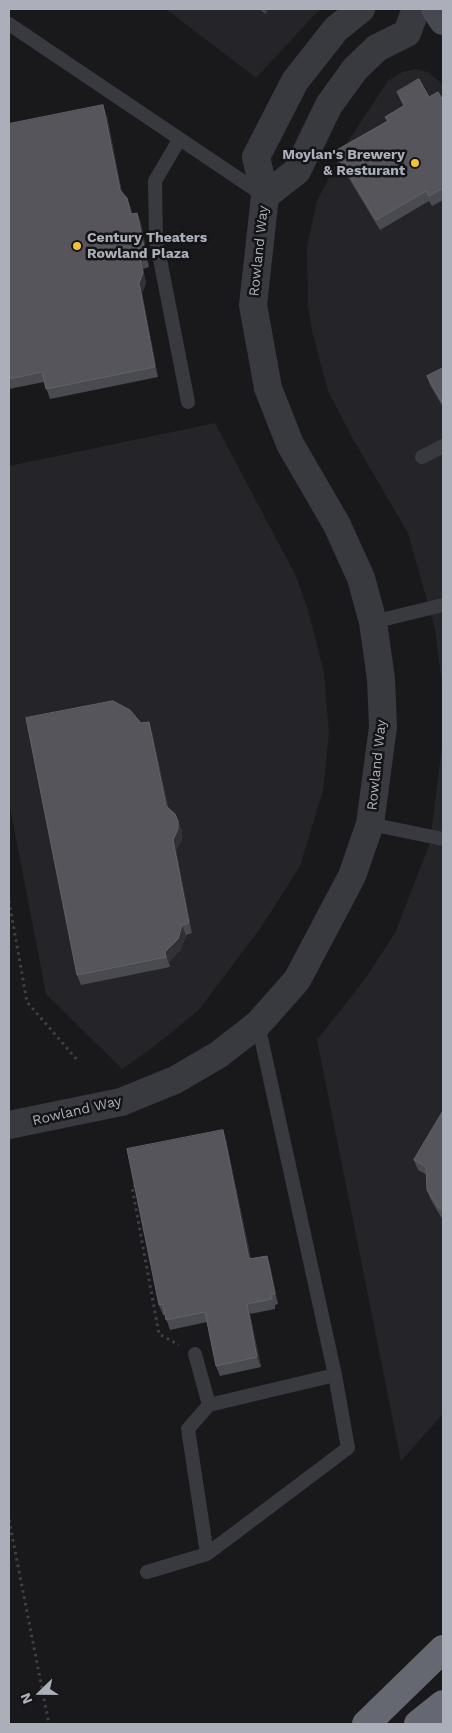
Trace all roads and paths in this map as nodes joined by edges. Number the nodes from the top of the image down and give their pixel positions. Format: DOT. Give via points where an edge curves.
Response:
graph roads {
  1 [pos="360,9"];
  2 [pos="416,9"];
  3 [pos="435,9"];
  4 [pos="443,21"];
  5 [pos="9,24"];
  6 [pos="179,140"];
  7 [pos="265,196"];
  8 [pos="188,402"];
  9 [pos="443,446"];
  10 [pos="422,457"];
  11 [pos="443,605"];
  12 [pos="373,622"];
  13 [pos="370,824"];
  14 [pos="443,839"];
  15 [pos="9,901"];
  16 [pos="258,1024"];
  17 [pos="79,1062"];
  18 [pos="9,1125"];
  19 [pos="136,1186"];
  20 [pos="195,1354"];
  21 [pos="334,1375"];
  22 [pos="209,1405"];
  23 [pos="9,1520"];
  24 [pos="207,1554"];
  25 [pos="147,1572"];
  26 [pos="443,1649"];
  27 [pos="443,1704"];
  28 [pos="49,1724"];
  29 [pos="366,1724"];
  30 [pos="418,1724"];
  1 -- 7 [label="street, Rowland Way" via="336,29 294,81 256,157"];
  2 -- 7 [label="street, Rowland Way" via="407,34 376,48 355,69 329,105 297,171"];
  3 -- 4 [label="street"];
  5 -- 6 [label="lane"];
  6 -- 7 [label="lane"];
  6 -- 8 [label="lane" via="155,181 156,239"];
  7 -- 12 [label="street, Rowland Way" via="253,305 268,388 290,444 338,525 361,578"];
  9 -- 10 [label="lane"];
  11 -- 12 [label="lane"];
  12 -- 13 [label="street, Rowland Way" via="381,679 383,727"];
  13 -- 14 [label="lane"];
  13 -- 16 [label="street, Rowland Way" via="352,876 297,980"];
  15 -- 17 [label="path" via="27,1002"];
  16 -- 18 [label="street, Rowland Way" via="218,1055 175,1080 121,1102"];
  16 -- 21 [label="lane"];
  19 -- 20 [label="path" via="132,1187 159,1334"];
  20 -- 22 [label="lane"];
  21 -- 22 [label="lane"];
  21 -- 24 [label="lane" via="348,1448"];
  22 -- 24 [label="lane" via="188,1429"];
  23 -- 28 [label="path"];
  24 -- 25 [label="lane"];
  26 -- 29 [label="highway"];
  27 -- 30 [label="highway"];
}
